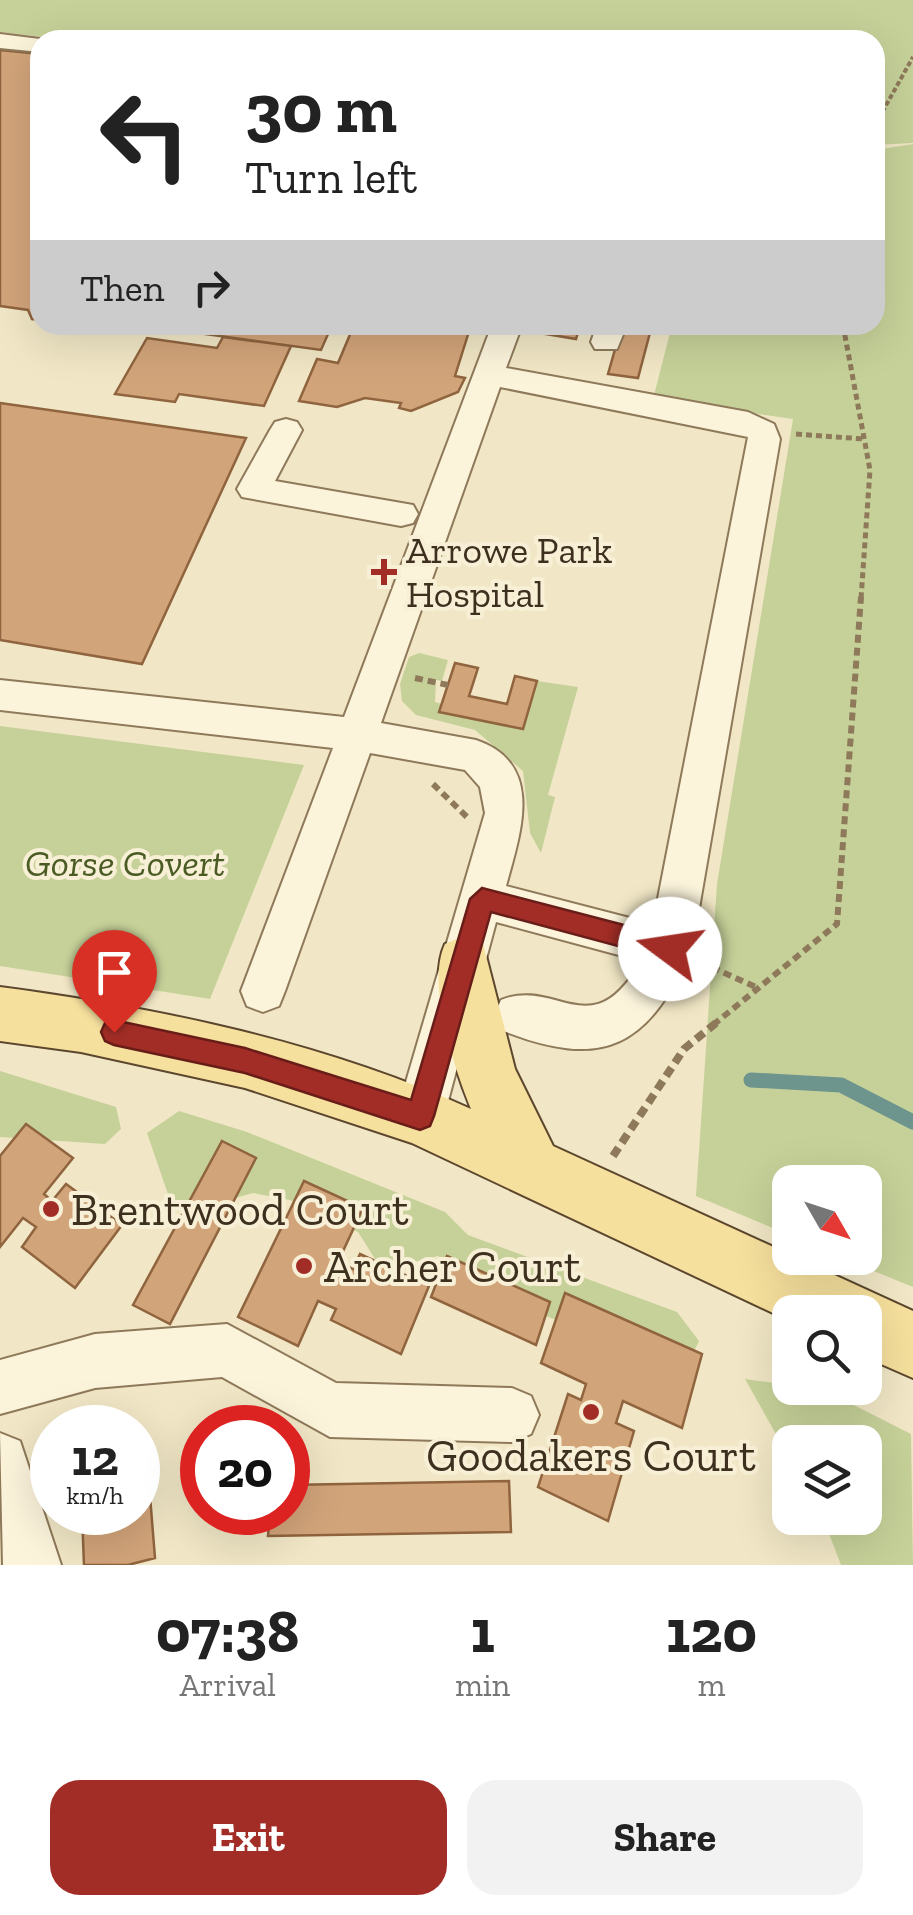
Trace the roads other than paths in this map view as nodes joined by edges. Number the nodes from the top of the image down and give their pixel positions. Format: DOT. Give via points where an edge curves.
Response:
graph roads {
  1 [pos="0,42"];
  2 [pos="30,44"];
  3 [pos="503,335"];
  4 [pos="488,375"];
  5 [pos="286,430"];
  6 [pos="430,515"];
  7 [pos="0,695"];
  8 [pos="373,736"];
  9 [pos="482,899"];
  10 [pos="670,949"];
  11 [pos="464,962"];
  12 [pos="263,991"];
  13 [pos="0,1014"];
  14 [pos="518,1015"];
  15 [pos="420,1116"];
  16 [pos="532,1169"];
  17 [pos="805,1295"];
  18 [pos="882,1331"];
  19 [pos="913,1345"];
  20 [pos="0,1387"];
  21 [pos="512,1415"];
  22 [pos="0,1461"];
  23 [pos="32,1565"];
  1 -- 2 [label="street"];
  3 -- 4 [label="street"];
  4 -- 6 [label="street"];
  4 -- 10 [label="street" via="748,422 763,432"];
  5 -- 6 [label="street" via="254,489"];
  6 -- 8 [label="street" via="403,559 411,614"];
  7 -- 8 [label="street"];
  8 -- 9 [label="street" via="476,756 499,780 505,813"];
  8 -- 12 [label="street"];
  9 -- 10 [label="street"];
  9 -- 11 [label="street"];
  10 -- 14 [label="street" via="632,1010 604,1026 582,1030"];
  11 -- 15 [label="street"];
  11 -- 16 [label="main road" via="485,1077"];
  13 -- 15 [label="main road" via="245,1060"];
  15 -- 16 [label="main road"];
  16 -- 17 [label="main road"];
  18 -- 19 [label="main road"];
  20 -- 21 [label="street" via="95,1361 227,1350 330,1410"];
  22 -- 23 [label="street"];
}
